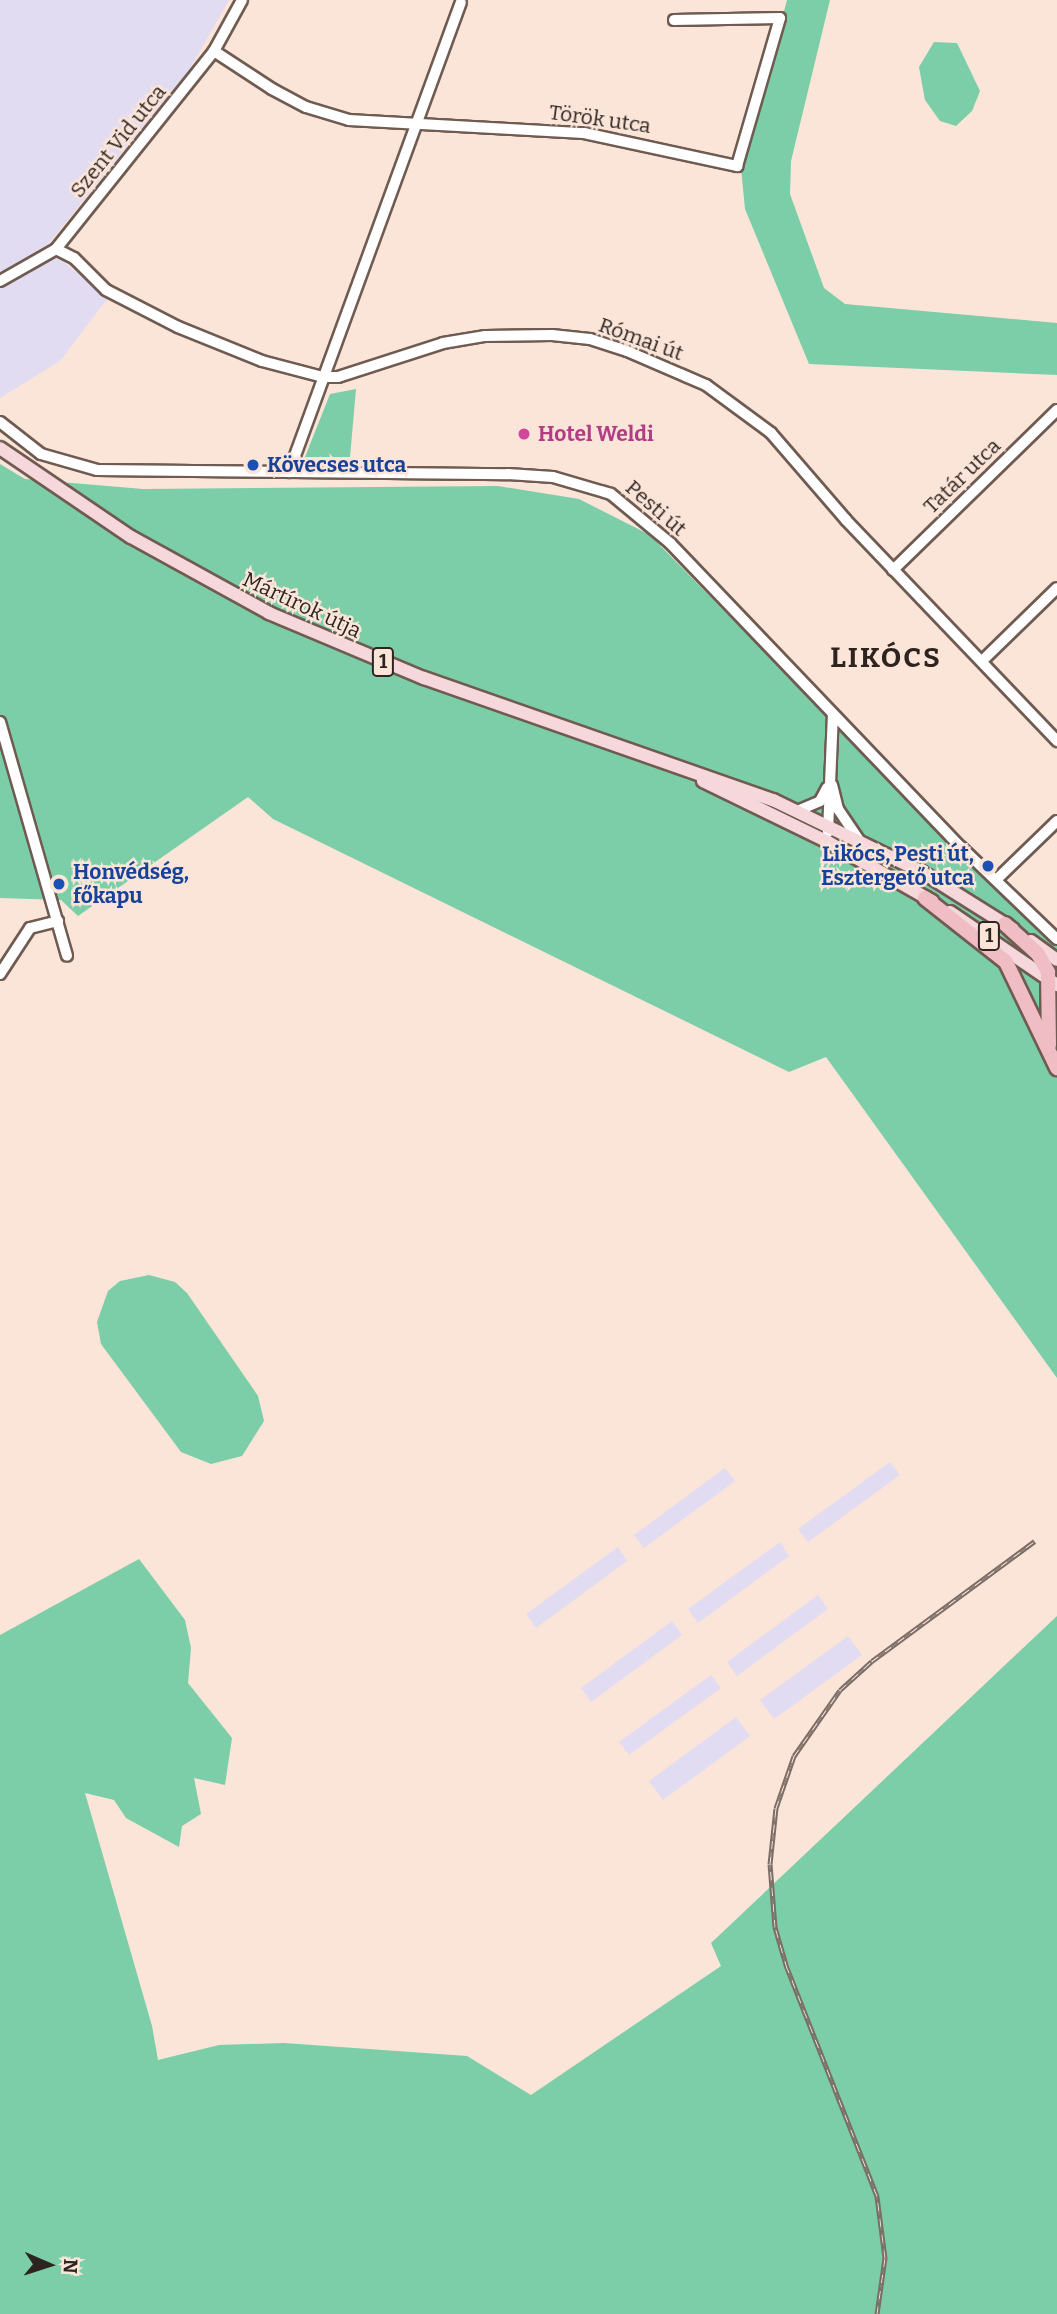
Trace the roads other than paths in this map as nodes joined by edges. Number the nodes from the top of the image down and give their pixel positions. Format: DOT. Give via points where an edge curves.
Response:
graph roads {
  1 [pos="242,0"];
  2 [pos="461,3"];
  3 [pos="674,20"];
  4 [pos="214,51"];
  5 [pos="415,127"];
  6 [pos="56,249"];
  7 [pos="0,281"];
  8 [pos="323,377"];
  9 [pos="1057,410"];
  10 [pos="0,422"];
  11 [pos="0,448"];
  12 [pos="289,472"];
  13 [pos="893,570"];
  14 [pos="1057,588"];
  15 [pos="983,660"];
  16 [pos="833,714"];
  17 [pos="0,722"];
  18 [pos="1057,741"];
  19 [pos="830,774"];
  20 [pos="693,775"];
  21 [pos="797,811"];
  22 [pos="1057,821"];
  23 [pos="828,826"];
  24 [pos="828,842"];
  25 [pos="862,843"];
  26 [pos="996,880"];
  27 [pos="925,898"];
  28 [pos="58,921"];
  29 [pos="1005,924"];
  30 [pos="1057,939"];
  31 [pos="67,956"];
  32 [pos="1057,960"];
  33 [pos="0,974"];
  34 [pos="1053,982"];
  35 [pos="1057,1017"];
  36 [pos="1050,1054"];
  37 [pos="1057,1068"];
  1 -- 4 [label="street, Szent Vid utca"];
  2 -- 5 [label="street"];
  3 -- 5 [label="street, Török utca" via="780,18 737,166 584,133"];
  4 -- 5 [label="street, Török utca" via="306,107 349,120"];
  4 -- 6 [label="street, Szent Vid utca"];
  5 -- 8 [label="street"];
  6 -- 7 [label="street, Szent Vid utca"];
  6 -- 8 [label="street, Római út" via="74,258 106,290 178,327 262,360"];
  8 -- 12 [label="street"];
  8 -- 13 [label="street, Római út" via="338,377 443,343 485,336 590,339 627,351 706,385 751,414"];
  9 -- 13 [label="street, Tatár utca"];
  10 -- 12 [label="street, Pesti út" via="41,454 79,467"];
  11 -- 20 [label="main road, Mártírok útja / 1" via="131,537 269,613 363,654"];
  12 -- 16 [label="street, Pesti út" via="554,477 611,494 670,543"];
  13 -- 15 [label="street, Római út"];
  14 -- 15 [label="street"];
  15 -- 18 [label="street, Római út"];
  16 -- 19 [label="street"];
  16 -- 26 [label="street, Pesti út"];
  17 -- 28 [label="street"];
  19 -- 21 [label="street" via="820,801"];
  19 -- 23 [label="street"];
  19 -- 25 [label="street" via="838,809"];
  20 -- 21 [label="main road, 1" via="739,787"];
  20 -- 24 [label="main road, 1"];
  21 -- 23 [label="main road, 1"];
  22 -- 26 [label="street"];
  23 -- 24 [label="street"];
  23 -- 25 [label="main road, 1"];
  24 -- 27 [label="main road, 1"];
  25 -- 29 [label="main road, 1" via="922,872"];
  26 -- 30 [label="street, Pesti út"];
  27 -- 34 [label="main road, 1"];
  27 -- 36 [label="highway" via="1006,962"];
  28 -- 31 [label="street"];
  28 -- 33 [label="street" via="30,928"];
  29 -- 32 [label="main road, 1"];
  29 -- 34 [label="highway" via="1043,960"];
  34 -- 36 [label="highway"];
  35 -- 36 [label="highway"];
  36 -- 37 [label="highway"];
}
